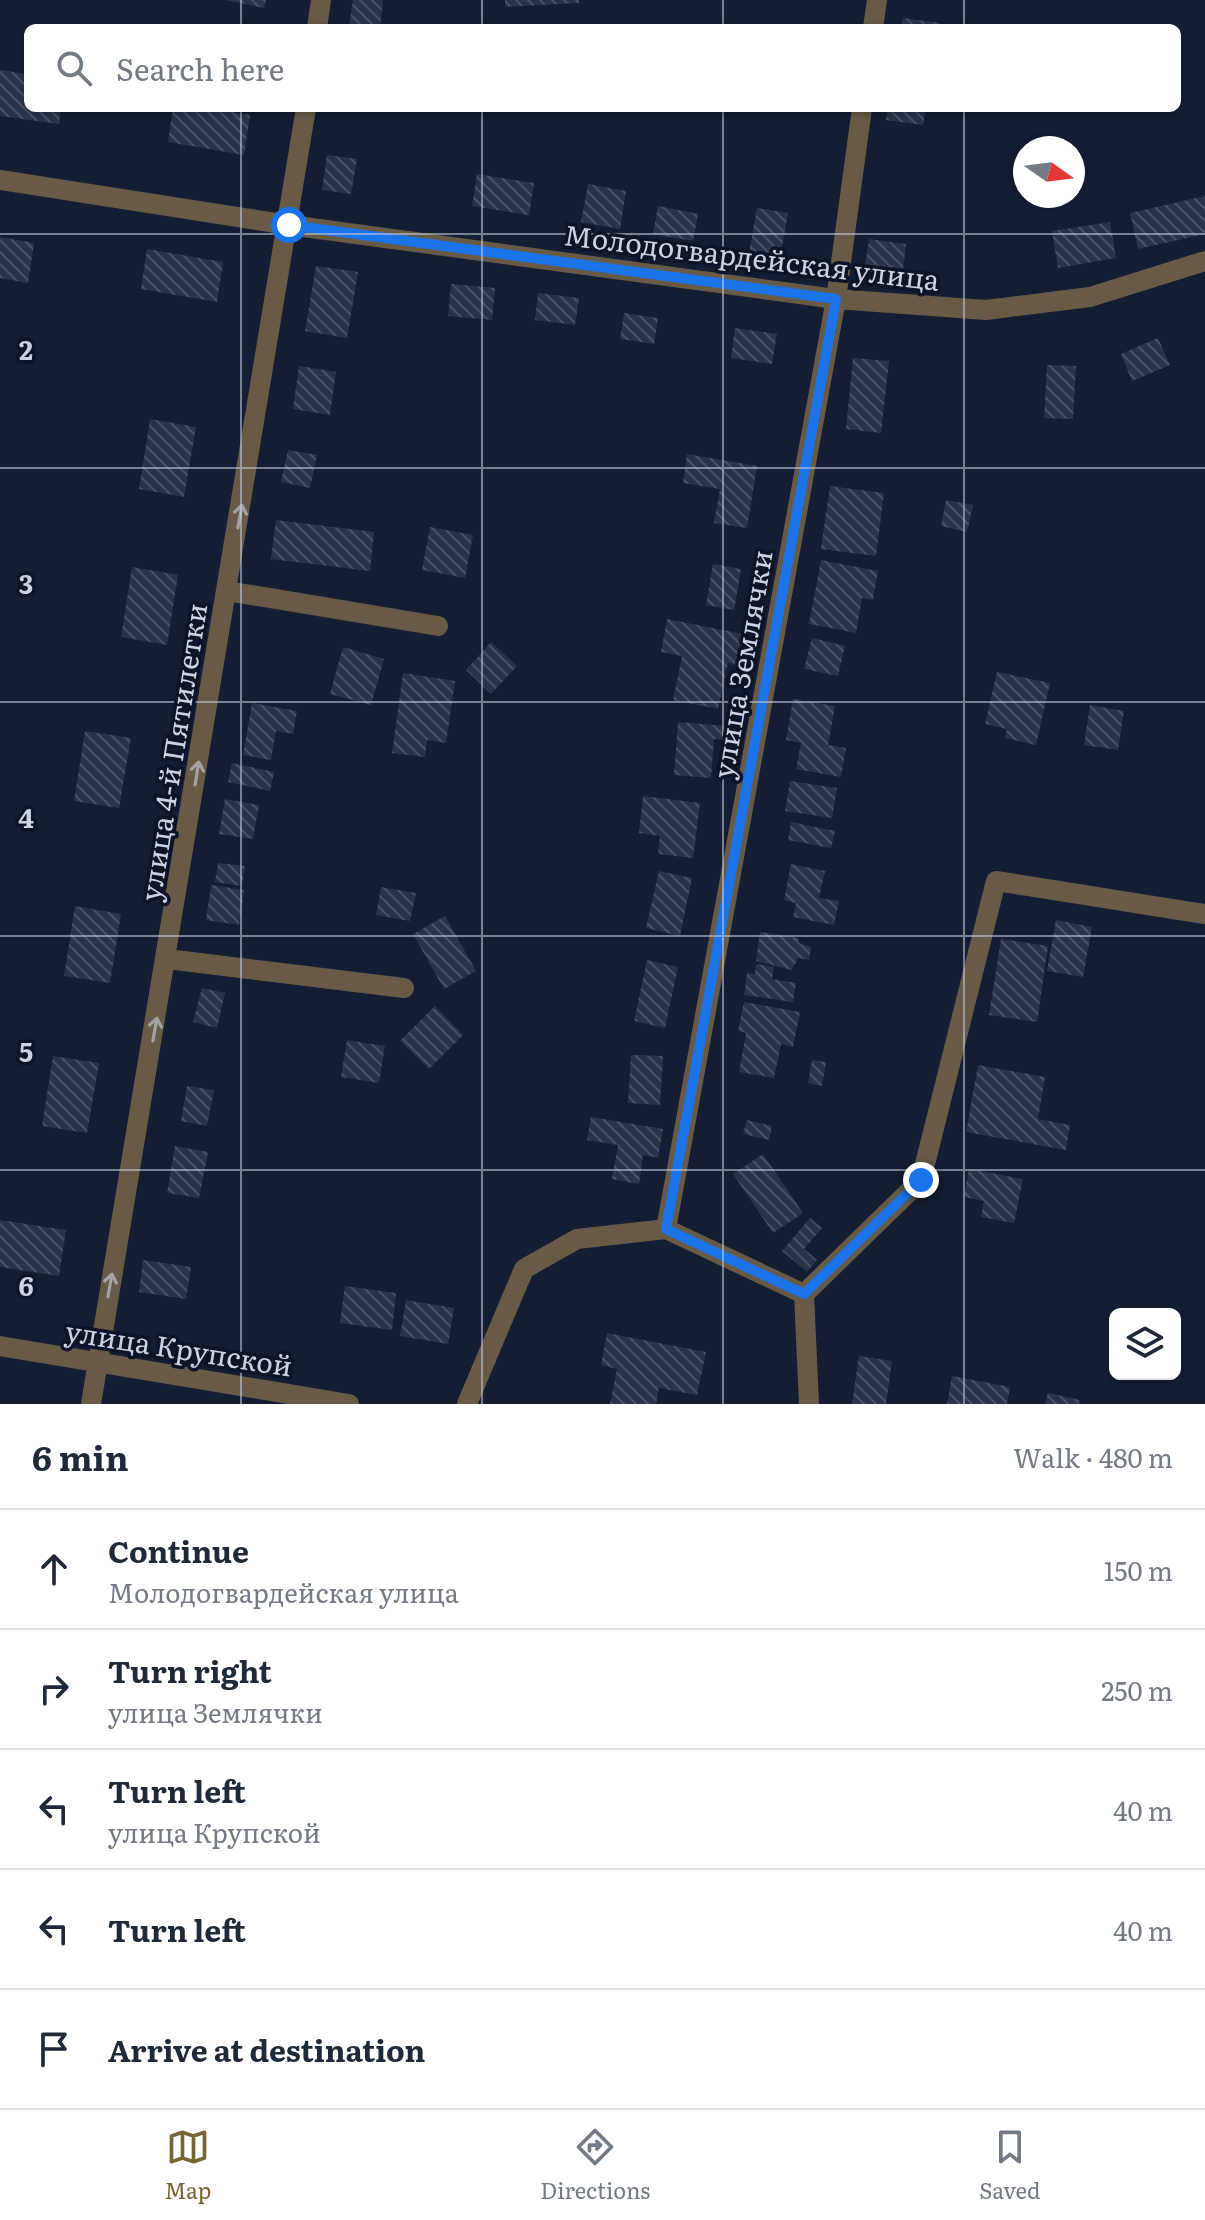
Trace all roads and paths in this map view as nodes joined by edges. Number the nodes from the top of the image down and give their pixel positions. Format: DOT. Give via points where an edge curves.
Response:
graph roads {
  1 [pos="321,0"];
  2 [pos="877,0"];
  3 [pos="318,24"];
  4 [pos="874,24"];
  5 [pos="305,112"];
  6 [pos="861,112"];
  7 [pos="0,180"];
  8 [pos="289,225"];
  9 [pos="1205,261"];
  10 [pos="836,299"];
  11 [pos="227,591"];
  12 [pos="438,626"];
  13 [pos="1205,914"];
  14 [pos="167,959"];
  15 [pos="404,988"];
  16 [pos="666,1229"];
  17 [pos="804,1294"];
  18 [pos="0,1346"];
  19 [pos="97,1362"];
  20 [pos="91,1404"];
  21 [pos="349,1404"];
  22 [pos="467,1404"];
  23 [pos="809,1404"];
  1 -- 3 [label="street"];
  2 -- 4 [label="street"];
  5 -- 8 [label="street, улица 4-й Пятилетки"];
  6 -- 10 [label="street, улица Землячки"];
  7 -- 8 [label="street, Молодогвардейская улица"];
  8 -- 10 [label="street, Молодогвардейская улица"];
  11 -- 8 [label="street, улица 4-й Пятилетки, one-way"];
  9 -- 10 [label="street, Молодогвардейская улица" via="1090,297 986,310"];
  10 -- 16 [label="street, улица Землячки"];
  11 -- 12 [label="street"];
  14 -- 11 [label="street, улица 4-й Пятилетки, one-way"];
  13 -- 17 [label="street" via="996,881 921,1180"];
  14 -- 15 [label="street"];
  19 -- 14 [label="street, улица 4-й Пятилетки, one-way"];
  16 -- 17 [label="street"];
  16 -- 22 [label="street" via="577,1239 524,1269"];
  17 -- 23 [label="street"];
  18 -- 19 [label="street, улица Крупской"];
  19 -- 20 [label="street, улица 4-й Пятилетки"];
  19 -- 21 [label="street, улица Крупской"];
}
